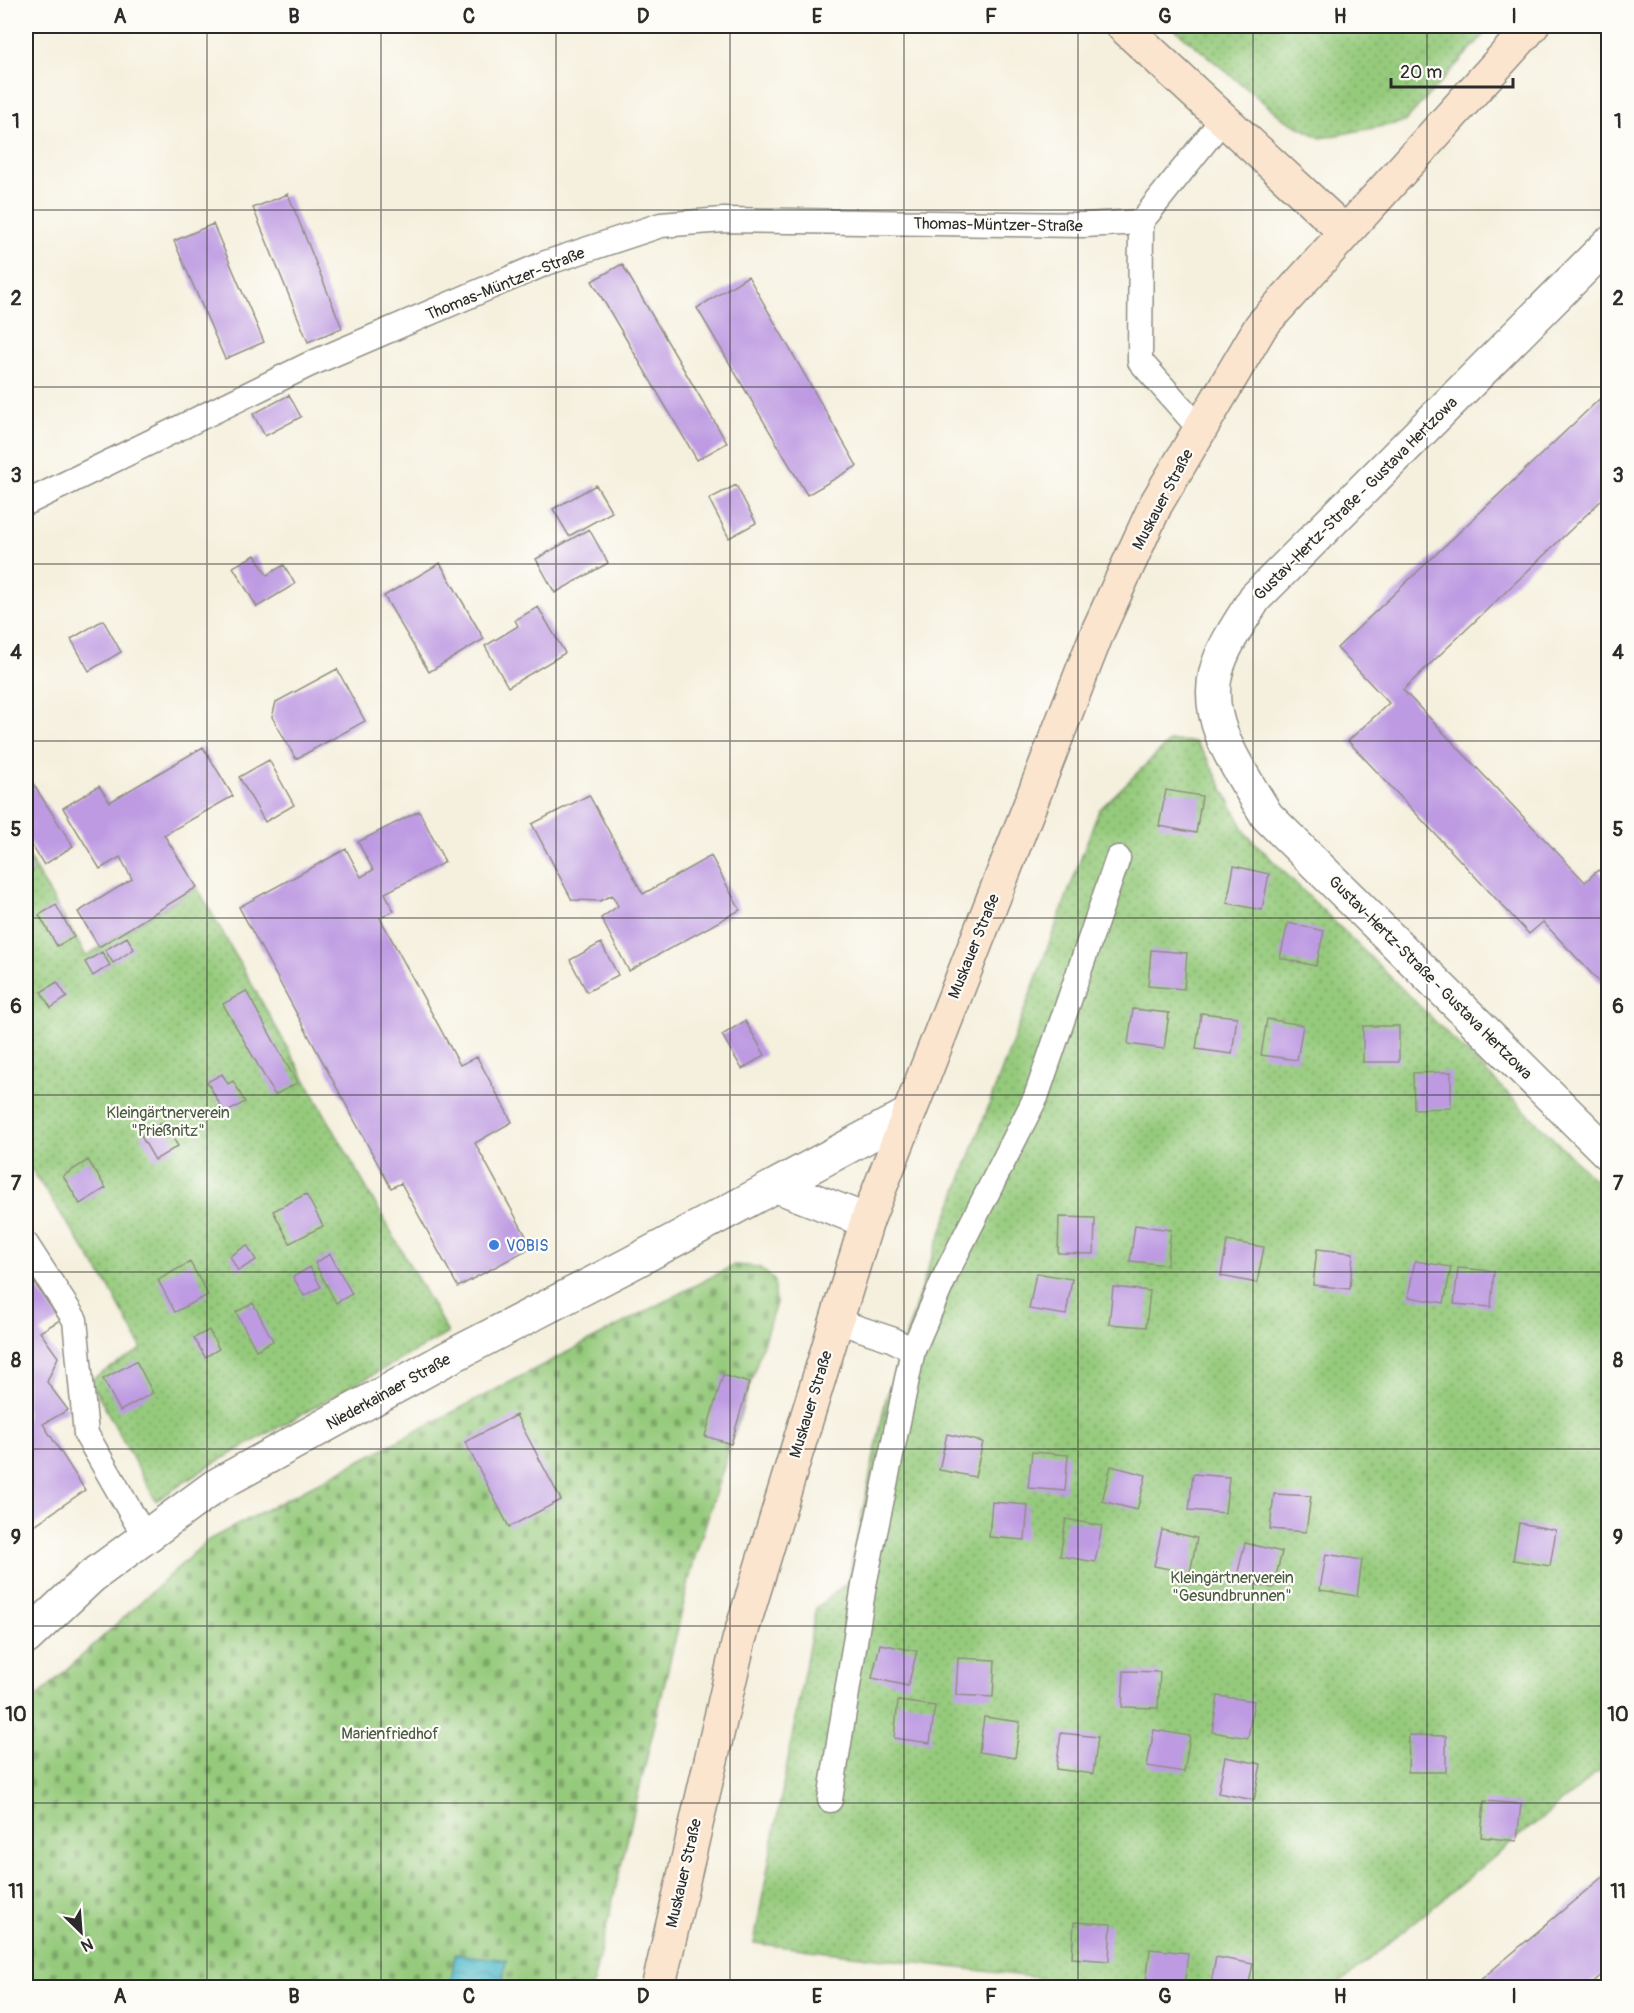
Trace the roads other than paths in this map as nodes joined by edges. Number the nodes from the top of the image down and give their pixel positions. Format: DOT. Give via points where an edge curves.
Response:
graph roads {
  1 [pos="1123,26"];
  2 [pos="1532,26"];
  3 [pos="1223,119"];
  4 [pos="1141,222"];
  5 [pos="1344,231"];
  6 [pos="1608,244"];
  7 [pos="1200,429"];
  8 [pos="26,503"];
  9 [pos="1118,858"];
  10 [pos="905,1116"];
  11 [pos="1608,1153"];
  12 [pos="777,1186"];
  13 [pos="867,1221"];
  14 [pos="26,1244"];
  15 [pos="834,1320"];
  16 [pos="913,1350"];
  17 [pos="146,1537"];
  18 [pos="26,1638"];
  19 [pos="830,1800"];
  20 [pos="658,1988"];
  1 -- 3 [label="street"];
  2 -- 5 [label="street, Muskauer Straße"];
  3 -- 4 [label="lane"];
  3 -- 5 [label="street"];
  4 -- 7 [label="lane" via="1140,361"];
  4 -- 8 [label="lane, Thomas-Müntzer-Straße" via="1084,225 723,220 661,225 546,263 308,365"];
  5 -- 7 [label="street, Muskauer Straße" via="1261,326"];
  6 -- 11 [label="street, Gustav-Hertz-Straße - Gustava Hertzowa" via="1255,598 1216,672 1213,706 1229,751 1267,816"];
  7 -- 10 [label="street, Muskauer Straße" via="1156,504 1098,631"];
  9 -- 16 [label="lane" via="1036,1097 946,1272"];
  10 -- 12 [label="street, Niederkainaer Straße"];
  10 -- 13 [label="street, Muskauer Straße"];
  12 -- 13 [label="street"];
  12 -- 17 [label="street, Niederkainaer Straße" via="225,1480"];
  13 -- 15 [label="street, Muskauer Straße"];
  14 -- 17 [label="lane" via="75,1320 86,1434"];
  15 -- 16 [label="lane"];
  15 -- 20 [label="street, Muskauer Straße" via="739,1640"];
  16 -- 19 [label="lane" via="864,1585"];
  17 -- 18 [label="street, Niederkainaer Straße" via="91,1577"];
}
